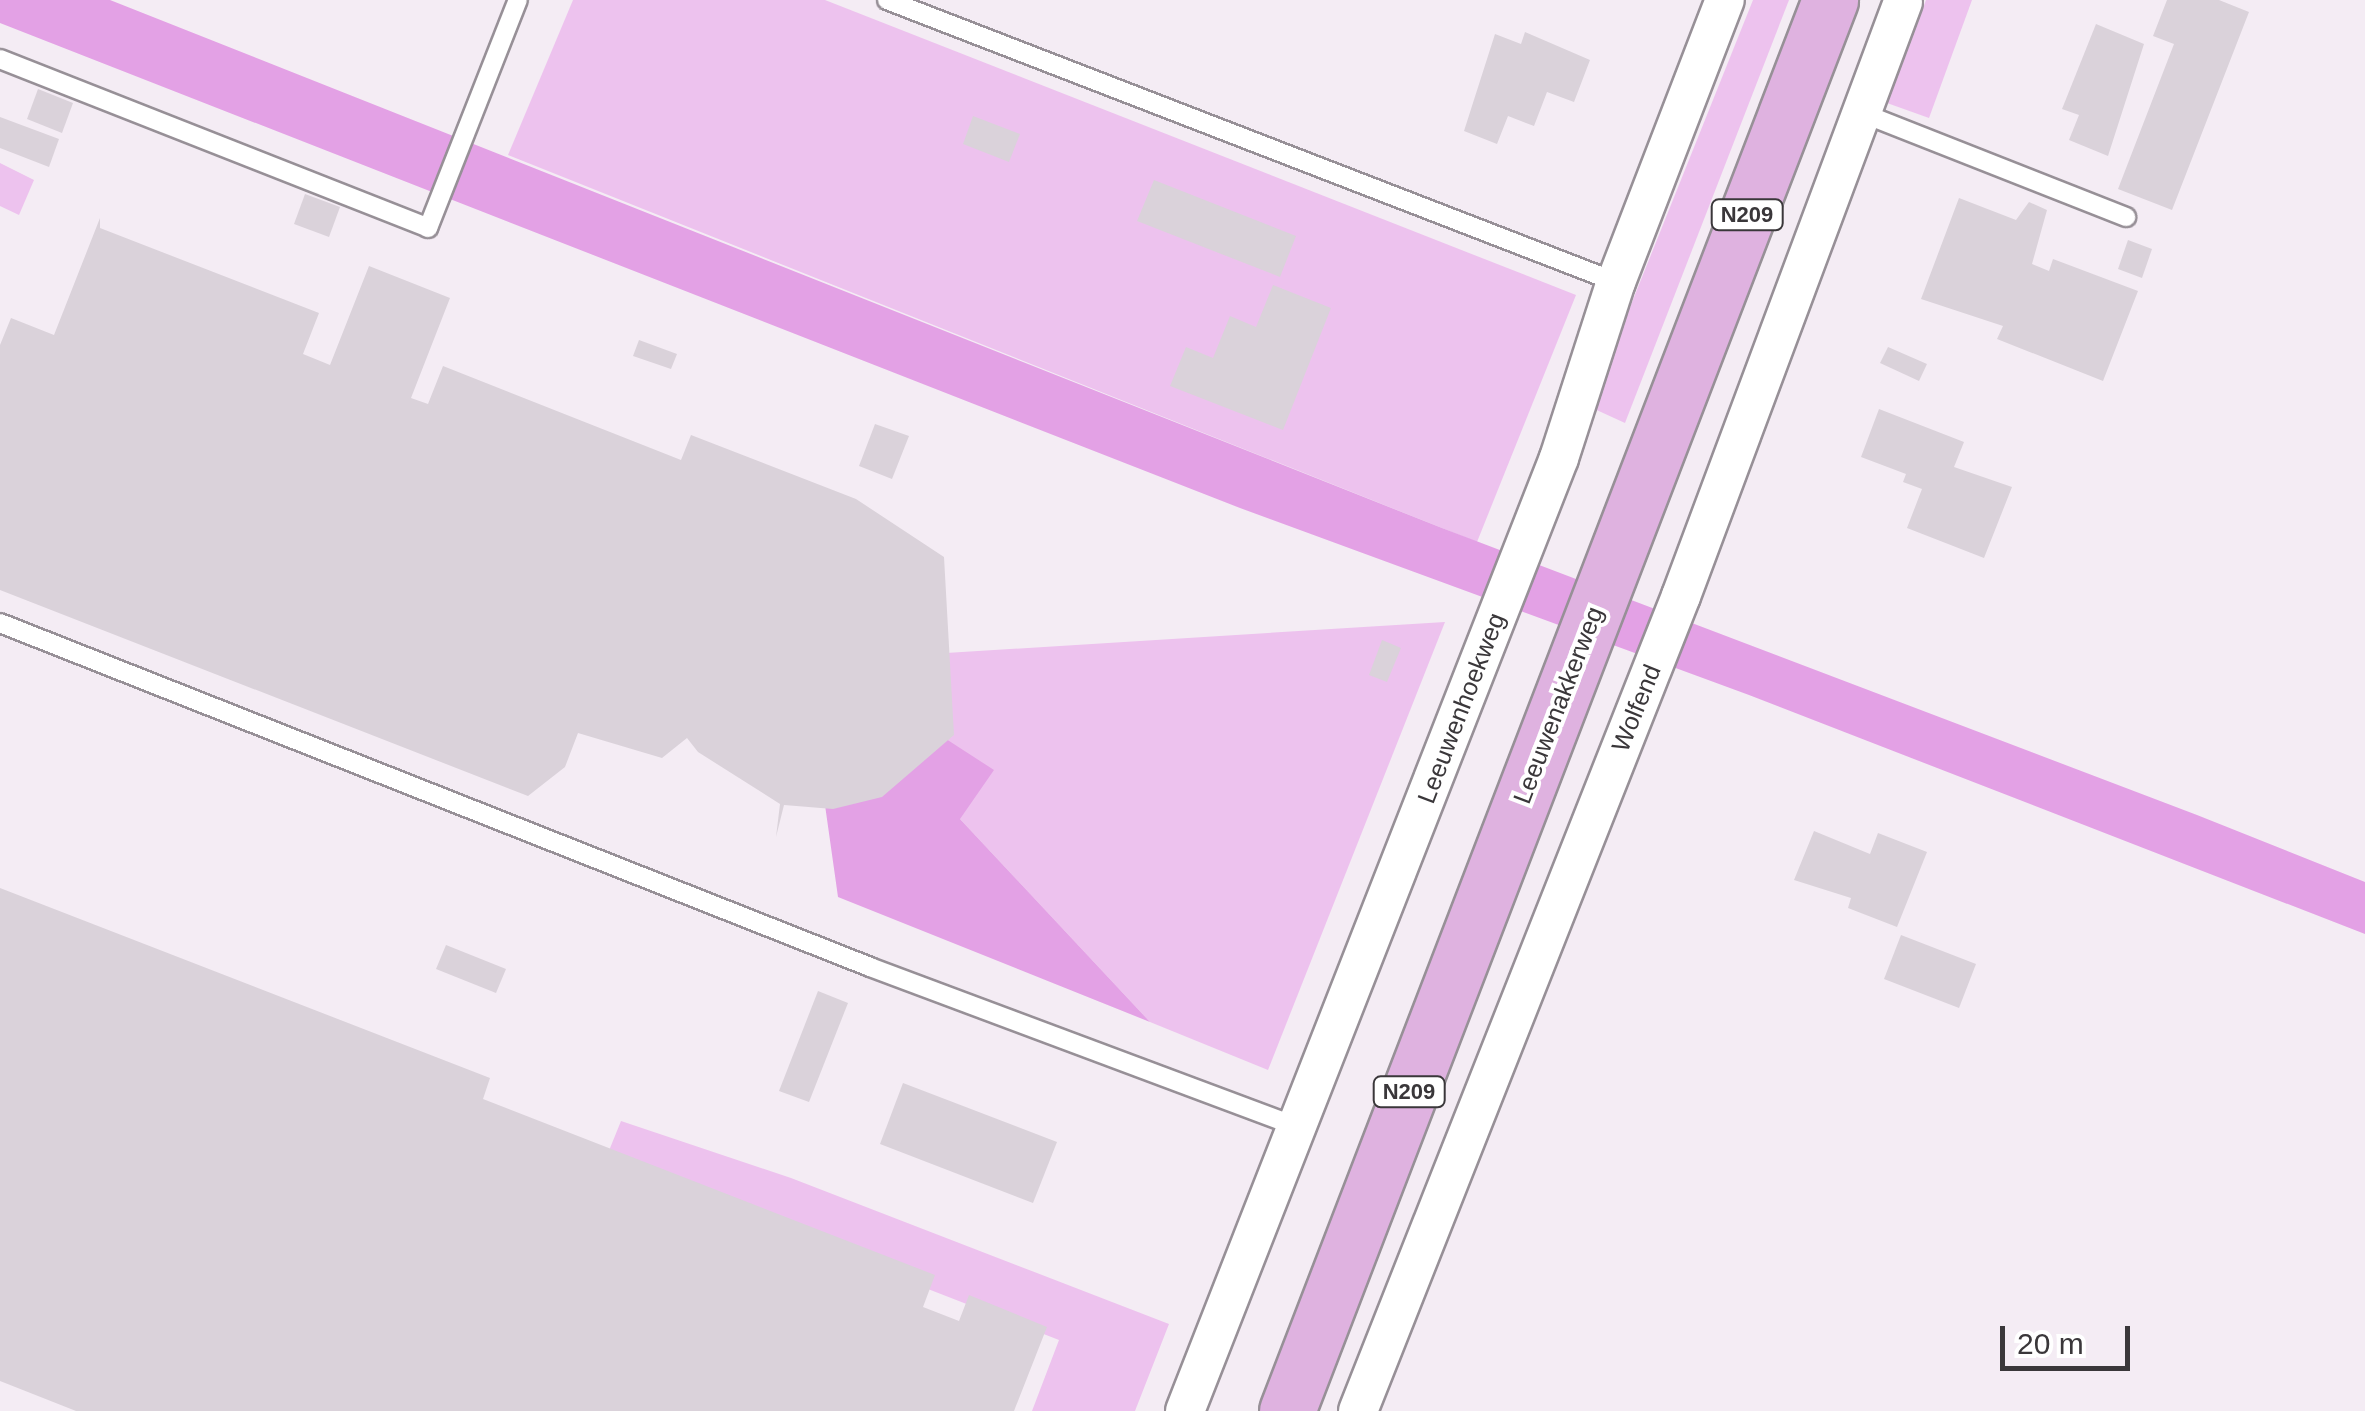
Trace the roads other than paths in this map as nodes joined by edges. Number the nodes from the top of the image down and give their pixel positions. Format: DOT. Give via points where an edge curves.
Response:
graph roads {
  1 [pos="518,0"];
  2 [pos="887,0"];
  3 [pos="1725,0"];
  4 [pos="1830,0"];
  5 [pos="1903,2"];
  6 [pos="0,58"];
  7 [pos="1862,113"];
  8 [pos="2126,217"];
  9 [pos="1616,282"];
  10 [pos="0,623"];
  11 [pos="1297,1127"];
  12 [pos="1185,1411"];
  13 [pos="1287,1411"];
  14 [pos="1358,1411"];
  1 -- 6 [label="lane" via="428,228"];
  2 -- 9 [label="lane"];
  3 -- 9 [label="street, Leeuwenhoekweg"];
  4 -- 13 [label="main road, Leeuwenakkerweg / N209"];
  5 -- 7 [label="street, Wolfend"];
  7 -- 8 [label="lane"];
  7 -- 14 [label="street, Wolfend" via="1681,596"];
  9 -- 11 [label="street, Leeuwenhoekweg" via="1558,458"];
  10 -- 11 [label="lane" via="870,967"];
  11 -- 12 [label="street, Leeuwenhoekweg"];
}
